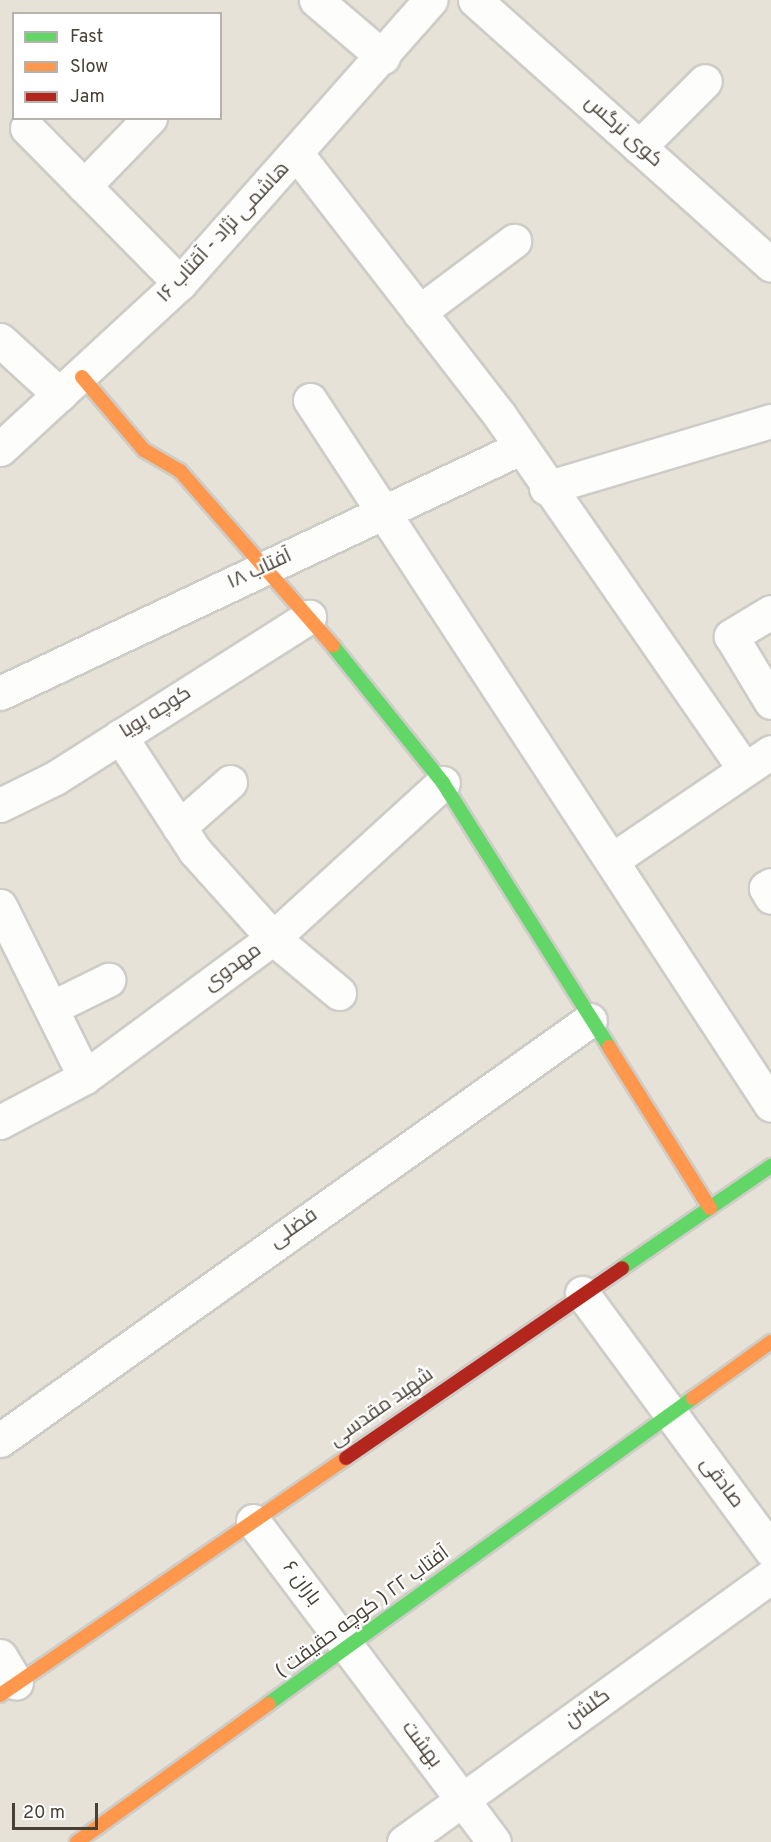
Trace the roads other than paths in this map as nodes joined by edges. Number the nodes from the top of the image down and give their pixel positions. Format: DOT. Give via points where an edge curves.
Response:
graph roads {
  1 [pos="316,0"];
  2 [pos="430,0"];
  3 [pos="475,0"];
  4 [pos="383,57"];
  5 [pos="705,81"];
  6 [pos="148,120"];
  7 [pos="27,128"];
  8 [pos="639,147"];
  9 [pos="297,154"];
  10 [pos="84,186"];
  11 [pos="514,241"];
  12 [pos="771,265"];
  13 [pos="180,283"];
  14 [pos="419,312"];
  15 [pos="0,340"];
  16 [pos="71,386"];
  17 [pos="310,400"];
  18 [pos="771,421"];
  19 [pos="520,448"];
  20 [pos="0,449"];
  21 [pos="546,488"];
  22 [pos="386,511"];
  23 [pos="265,567"];
  24 [pos="771,612"];
  25 [pos="309,617"];
  26 [pos="0,693"];
  27 [pos="771,702"];
  28 [pos="120,736"];
  29 [pos="771,752"];
  30 [pos="743,767"];
  31 [pos="230,782"];
  32 [pos="443,783"];
  33 [pos="0,805"];
  34 [pos="179,827"];
  35 [pos="612,860"];
  36 [pos="771,885"];
  37 [pos="771,897"];
  38 [pos="0,906"];
  39 [pos="273,938"];
  40 [pos="108,980"];
  41 [pos="339,993"];
  42 [pos="51,1008"];
  43 [pos="590,1020"];
  44 [pos="85,1077"];
  45 [pos="771,1105"];
  46 [pos="0,1122"];
  47 [pos="771,1166"];
  48 [pos="710,1208"];
  49 [pos="582,1293"];
  50 [pos="771,1342"];
  51 [pos="671,1416"];
  52 [pos="0,1440"];
  53 [pos="253,1521"];
  54 [pos="771,1550"];
  55 [pos="771,1576"];
  56 [pos="348,1648"];
  57 [pos="5,1678"];
  58 [pos="463,1800"];
  59 [pos="77,1842"];
  60 [pos="404,1842"];
  61 [pos="494,1842"];
  1 -- 4 [label="street"];
  2 -- 4 [label="street, هاشمی نژاد - آقتاب ۱۶"];
  3 -- 8 [label="street, کوی نرگس"];
  4 -- 9 [label="street, هاشمی نژاد - آقتاب ۱۶"];
  5 -- 8 [label="street"];
  6 -- 10 [label="street"];
  7 -- 10 [label="street"];
  8 -- 12 [label="street, کوی نرگس"];
  9 -- 13 [label="street, هاشمی نژاد - آقتاب ۱۶"];
  9 -- 14 [label="street"];
  10 -- 13 [label="street"];
  11 -- 14 [label="street"];
  13 -- 16 [label="street, هاشمی نژاد - آقتاب ۱۶"];
  14 -- 19 [label="street"];
  15 -- 16 [label="street"];
  16 -- 20 [label="street, هاشمی نژاد - آقتاب ۱۶"];
  16 -- 23 [label="street" via="144,450 180,471"];
  17 -- 22 [label="street"];
  18 -- 21 [label="street"];
  19 -- 21 [label="street"];
  19 -- 22 [label="street, آفتاب ۱۸"];
  21 -- 30 [label="street"];
  22 -- 23 [label="street, آفتاب ۱۸"];
  22 -- 35 [label="street"];
  23 -- 25 [label="street"];
  23 -- 26 [label="street, آفتاب ۱۸"];
  24 -- 27 [label="street" via="731,636"];
  25 -- 28 [label="street, کوچه پویا"];
  25 -- 32 [label="street"];
  28 -- 33 [label="street, کوچه پویا"];
  28 -- 34 [label="street"];
  29 -- 30 [label="street"];
  30 -- 35 [label="street"];
  31 -- 34 [label="street"];
  32 -- 39 [label="street, مهدوی"];
  32 -- 43 [label="street"];
  34 -- 39 [label="street"];
  35 -- 45 [label="street"];
  36 -- 37 [label="street" via="766,888"];
  38 -- 42 [label="street"];
  39 -- 41 [label="street"];
  39 -- 44 [label="street, مهدوی"];
  40 -- 42 [label="street"];
  42 -- 44 [label="street"];
  43 -- 48 [label="street"];
  43 -- 52 [label="street, فضلی"];
  44 -- 46 [label="street, مهدوی"];
  47 -- 48 [label="street, شهید مقدسی"];
  48 -- 49 [label="street, شهید مقدسی"];
  49 -- 51 [label="street, صادقی"];
  49 -- 53 [label="street, شهید مقدسی"];
  50 -- 51 [label="street, آفتاب ۲۲ ( کوچه حقیقت )"];
  51 -- 54 [label="street, صادقی"];
  51 -- 56 [label="street, آفتاب ۲۲ ( کوچه حقیقت )"];
  53 -- 56 [label="street, باران ۶"];
  53 -- 57 [label="street, شهید مقدسی"];
  55 -- 58 [label="street, گلشن"];
  56 -- 58 [label="street, بهشت"];
  56 -- 59 [label="street, آفتاب ۲۲ ( کوچه حقیقت )"];
  58 -- 60 [label="street, گلشن"];
  58 -- 61 [label="street, بهشت"];
}
